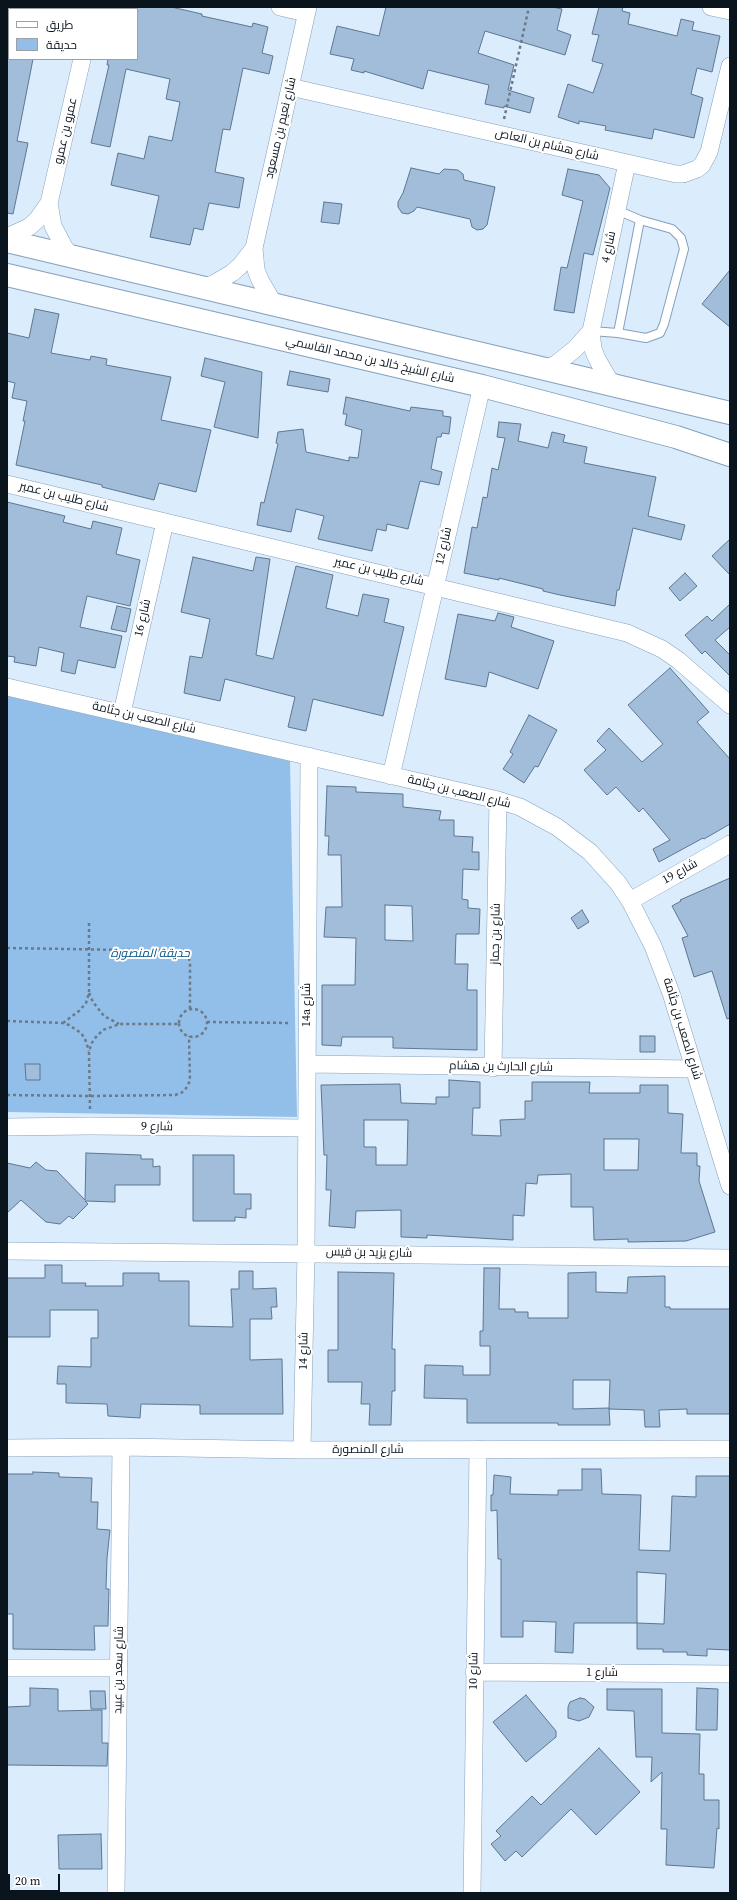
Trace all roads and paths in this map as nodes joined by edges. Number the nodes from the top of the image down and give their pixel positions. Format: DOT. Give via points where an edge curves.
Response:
graph roads {
  1 [pos="280,7"];
  2 [pos="529,7"];
  3 [pos="711,7"];
  4 [pos="307,10"];
  5 [pos="730,11"];
  6 [pos="82,60"];
  7 [pos="730,66"];
  8 [pos="290,87"];
  9 [pos="501,135"];
  10 [pos="627,163"];
  11 [pos="49,203"];
  12 [pos="617,210"];
  13 [pos="640,220"];
  14 [pos="7,237"];
  15 [pos="7,241"];
  16 [pos="254,248"];
  17 [pos="71,256"];
  18 [pos="7,275"];
  19 [pos="203,288"];
  20 [pos="278,306"];
  21 [pos="591,331"];
  22 [pos="618,333"];
  23 [pos="545,369"];
  24 [pos="482,386"];
  25 [pos="616,386"];
  26 [pos="730,413"];
  27 [pos="676,437"];
  28 [pos="730,455"];
  29 [pos="730,469"];
  30 [pos="7,484"];
  31 [pos="165,522"];
  32 [pos="435,585"];
  33 [pos="7,687"];
  34 [pos="730,705"];
  35 [pos="122,713"];
  36 [pos="309,756"];
  37 [pos="391,776"];
  38 [pos="498,800"];
  39 [pos="730,844"];
  40 [pos="630,901"];
  41 [pos="90,923"];
  42 [pos="7,948"];
  43 [pos="90,949"];
  44 [pos="89,993"];
  45 [pos="190,1010"];
  46 [pos="7,1021"];
  47 [pos="207,1022"];
  48 [pos="62,1023"];
  49 [pos="307,1023"];
  50 [pos="120,1024"];
  51 [pos="180,1024"];
  52 [pos="189,1036"];
  53 [pos="89,1053"];
  54 [pos="307,1064"];
  55 [pos="493,1068"];
  56 [pos="694,1069"];
  57 [pos="7,1095"];
  58 [pos="90,1096"];
  59 [pos="90,1126"];
  60 [pos="7,1127"];
  61 [pos="307,1128"];
  62 [pos="726,1162"];
  63 [pos="730,1186"];
  64 [pos="7,1251"];
  65 [pos="306,1253"];
  66 [pos="730,1258"];
  67 [pos="121,1447"];
  68 [pos="7,1448"];
  69 [pos="478,1449"];
  70 [pos="730,1449"];
  71 [pos="302,1450"];
  72 [pos="7,1668"];
  73 [pos="118,1668"];
  74 [pos="474,1672"];
  75 [pos="730,1674"];
  76 [pos="116,1893"];
  77 [pos="472,1893"];
  1 -- 4 [label="street"];
  2 -- 9 [label="path"];
  3 -- 5 [label="street"];
  4 -- 8 [label="street, شارع نعيم بن مسعود"];
  6 -- 11 [label="street, عمرو بن عمرو"];
  7 -- 10 [label="street, شارع هشام بن العاص" via="709,152 702,165 690,173 676,174"];
  8 -- 9 [label="street, شارع هشام بن العاص"];
  8 -- 16 [label="street, شارع نعيم بن مسعود"];
  9 -- 10 [label="street, شارع هشام بن العاص"];
  10 -- 12 [label="street, شارع 4"];
  11 -- 14 [label="street, عمرو بن عمرو" via="29,227"];
  11 -- 17 [label="street, عمرو بن عمرو" via="53,226"];
  12 -- 13 [label="lane"];
  12 -- 21 [label="street, شارع 4"];
  13 -- 22 [label="lane"];
  13 -- 22 [label="lane" via="672,229 681,238 684,249 660,333 646,338"];
  15 -- 17 [label="main road"];
  16 -- 19 [label="street, شارع نعيم بن مسعود" via="232,273"];
  16 -- 20 [label="street, شارع نعيم بن مسعود" via="256,270 260,280"];
  17 -- 19 [label="main road"];
  18 -- 24 [label="main road, شارع الشيخ خالد بن محمد القاسمي"];
  19 -- 20 [label="main road"];
  20 -- 23 [label="main road"];
  21 -- 22 [label="lane"];
  21 -- 23 [label="street, شارع 4" via="576,349"];
  21 -- 25 [label="street, شارع 4" via="597,359"];
  23 -- 25 [label="main road"];
  24 -- 27 [label="main road, شارع الشيخ خالد بن محمد القاسمي"];
  24 -- 32 [label="street, شارع 12"];
  25 -- 26 [label="main road"];
  27 -- 28 [label="main road, شارع الشيخ خالد بن محمد القاسمي"];
  27 -- 29 [label="main road"];
  30 -- 31 [label="street, شارع طليب بن عمير"];
  31 -- 32 [label="street, شارع طليب بن عمير"];
  31 -- 35 [label="street, شارع 16"];
  32 -- 34 [label="street, شارع طليب بن عمير" via="608,628 645,640 678,660"];
  32 -- 37 [label="street, شارع 12"];
  33 -- 35 [label="street, شارع الصعب بن جثامة"];
  35 -- 36 [label="street, شارع الصعب بن جثامة"];
  36 -- 37 [label="street, شارع الصعب بن جثامة"];
  36 -- 49 [label="street, 14a شارع"];
  37 -- 38 [label="street, شارع الصعب بن جثامة"];
  38 -- 40 [label="street, شارع الصعب بن جثامة" via="539,816 574,839 605,867"];
  38 -- 55 [label="street, شارع بن جماز"];
  39 -- 40 [label="street, شارع 19"];
  40 -- 56 [label="street, شارع الصعب بن جثامة" via="663,969"];
  41 -- 43 [label="path"];
  42 -- 43 [label="path"];
  43 -- 44 [label="path"];
  43 -- 45 [label="path" via="184,951 190,958"];
  44 -- 48 [label="path" via="86,1003 79,1011"];
  44 -- 50 [label="path" via="104,1016"];
  45 -- 47 [label="path" via="200,1011"];
  45 -- 51 [label="path" via="182,1014"];
  46 -- 48 [label="path"];
  47 -- 49 [label="path"];
  47 -- 52 [label="path" via="202,1034"];
  48 -- 53 [label="path" via="81,1033"];
  49 -- 54 [label="street, 14a شارع"];
  50 -- 51 [label="path"];
  50 -- 53 [label="path" via="103,1030 91,1044"];
  51 -- 52 [label="path" via="182,1032"];
  52 -- 58 [label="path" via="190,1081 181,1093"];
  53 -- 58 [label="path"];
  54 -- 55 [label="street, شارع الحارث بن هشام"];
  54 -- 61 [label="street, 14a شارع"];
  55 -- 56 [label="street, شارع الحارث بن هشام"];
  56 -- 62 [label="street, شارع الصعب بن جثامة"];
  57 -- 58 [label="path"];
  58 -- 59 [label="path"];
  59 -- 60 [label="street, شارع 9"];
  59 -- 61 [label="street, شارع 9"];
  61 -- 65 [label="street, 14a شارع"];
  62 -- 63 [label="street, شارع الصعب بن جثامة"];
  64 -- 65 [label="street, شارع يزيد بن قيس"];
  65 -- 66 [label="street, شارع يزيد بن قيس"];
  65 -- 71 [label="street, شارع 14"];
  67 -- 68 [label="street, شارع المنصورة"];
  67 -- 71 [label="street, شارع المنصورة"];
  67 -- 73 [label="street, شارع سعد بن عبيد"];
  69 -- 70 [label="street, شارع المنصورة"];
  69 -- 71 [label="street, شارع المنصورة"];
  69 -- 74 [label="street, شارع 10"];
  72 -- 73 [label="street"];
  73 -- 76 [label="street, شارع سعد بن عبيد"];
  74 -- 75 [label="street, شارع 1"];
  74 -- 77 [label="street, شارع 10"];
}
